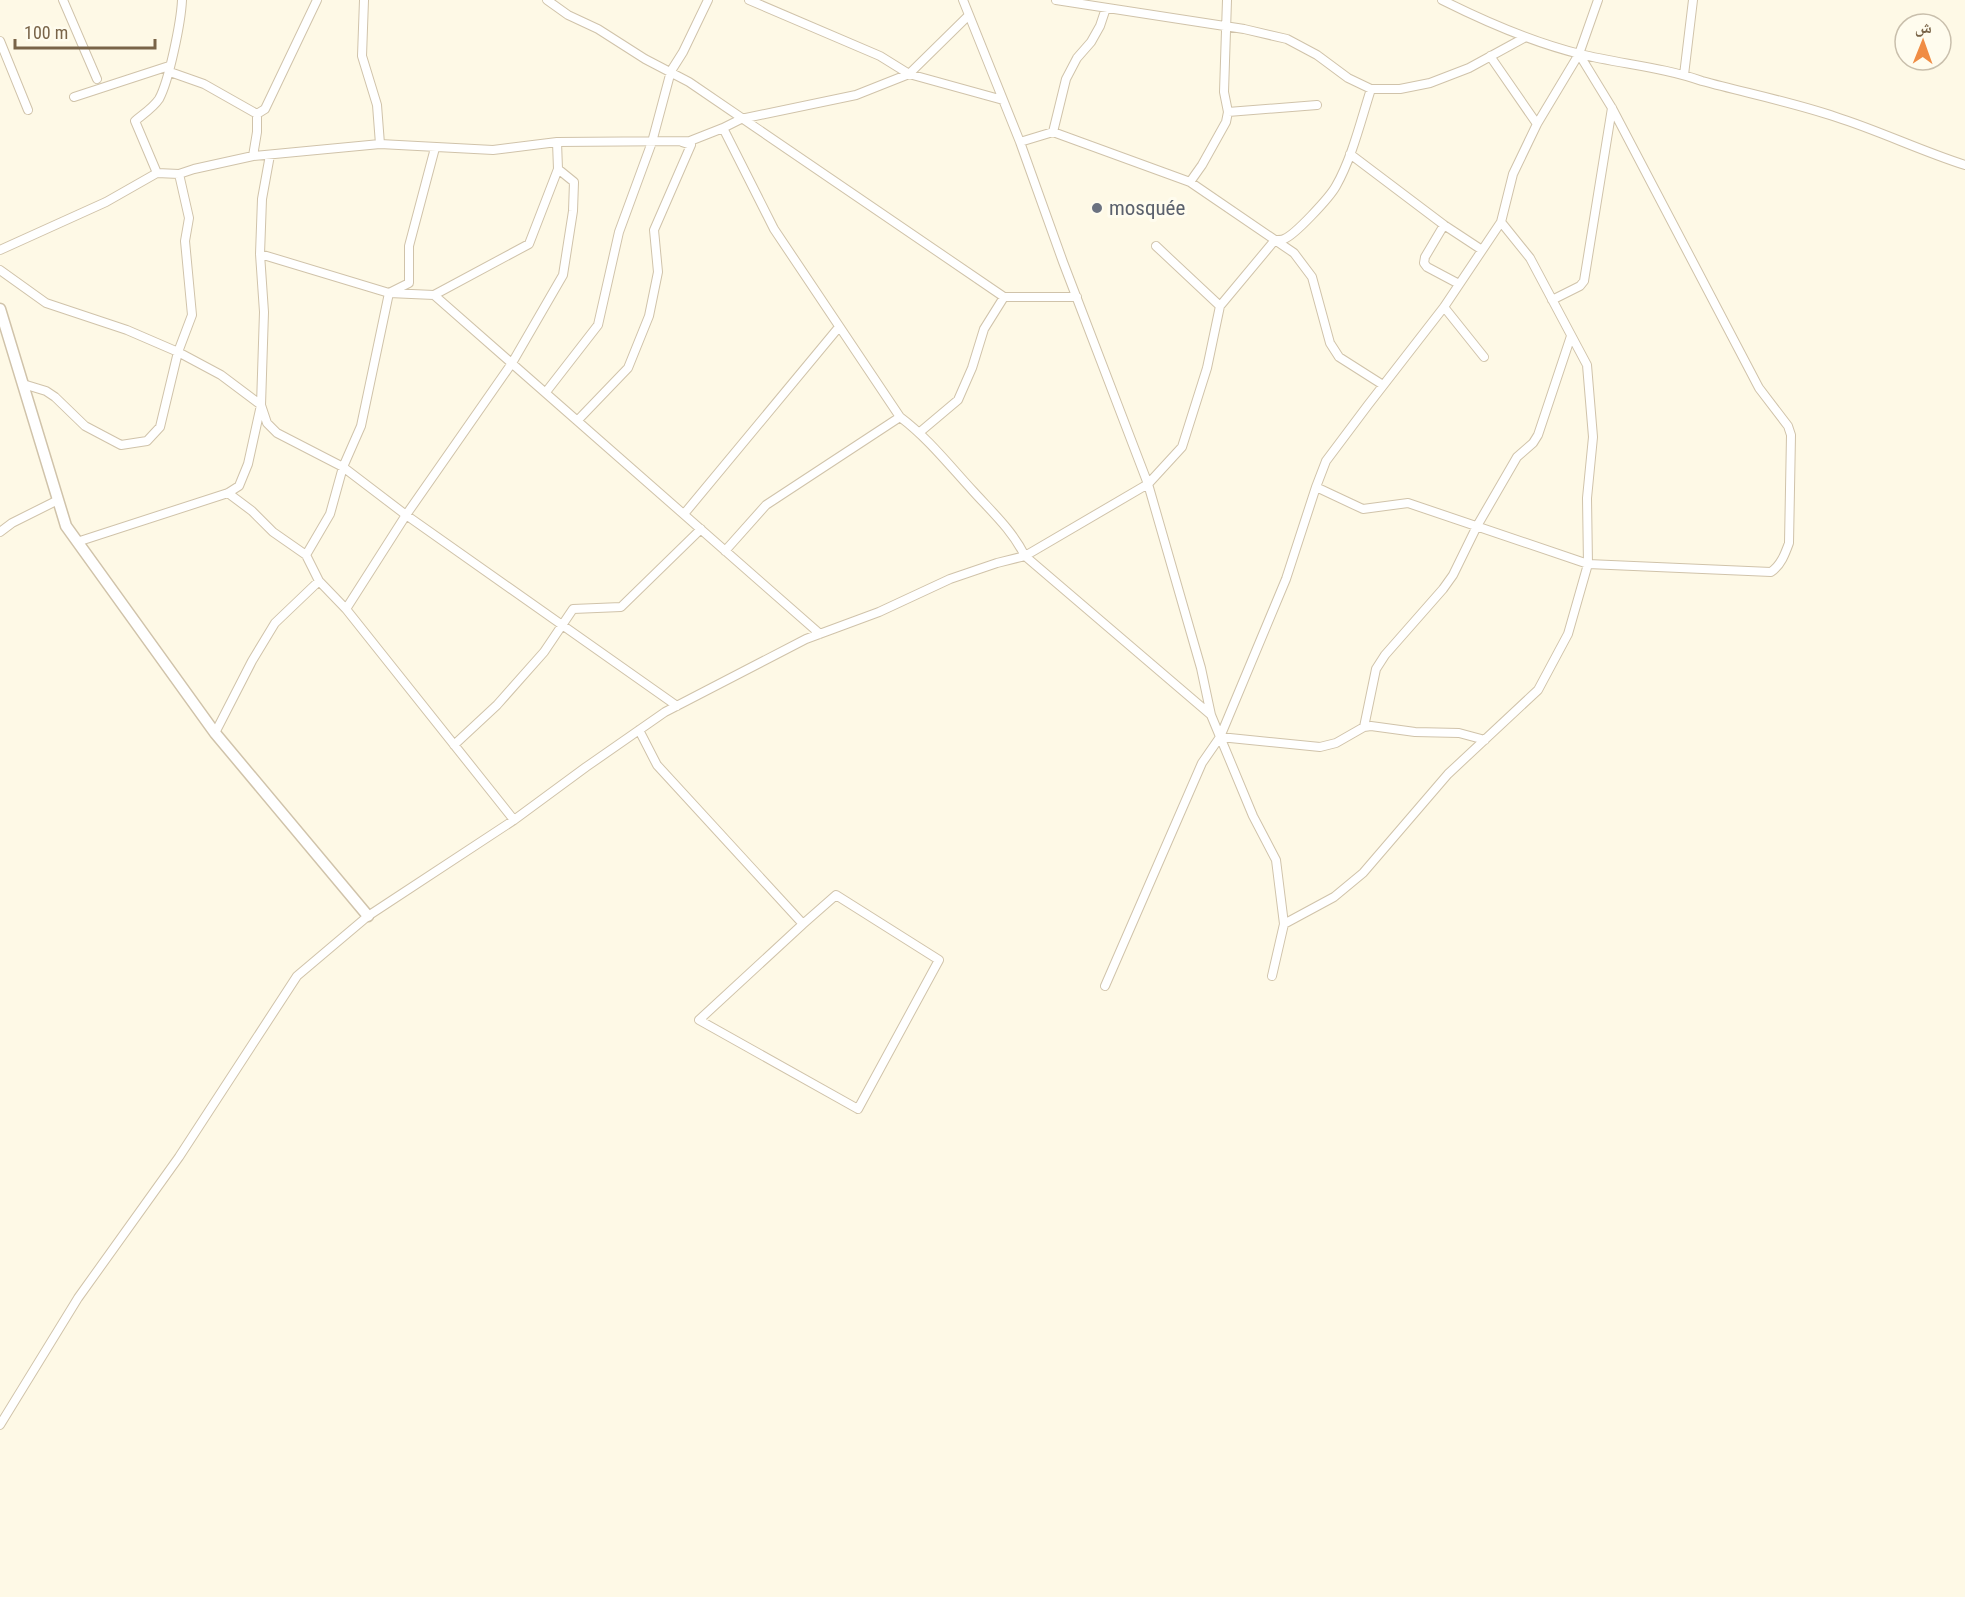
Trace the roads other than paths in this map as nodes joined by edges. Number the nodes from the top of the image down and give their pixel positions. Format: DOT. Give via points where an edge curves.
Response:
graph roads {
  1 [pos="63,0"];
  2 [pos="182,0"];
  3 [pos="317,0"];
  4 [pos="364,0"];
  5 [pos="548,0"];
  6 [pos="708,0"];
  7 [pos="749,0"];
  8 [pos="963,0"];
  9 [pos="1056,0"];
  10 [pos="1227,0"];
  11 [pos="1442,0"];
  12 [pos="1598,0"];
  13 [pos="1693,0"];
  14 [pos="1106,8"];
  15 [pos="968,16"];
  16 [pos="1227,26"];
  17 [pos="1524,38"];
  18 [pos="0,41"];
  19 [pos="1579,54"];
  20 [pos="1490,56"];
  21 [pos="169,69"];
  22 [pos="670,71"];
  23 [pos="909,74"];
  24 [pos="1684,75"];
  25 [pos="98,80"];
  26 [pos="1371,89"];
  27 [pos="74,97"];
  28 [pos="1004,100"];
  29 [pos="1317,105"];
  30 [pos="1612,108"];
  31 [pos="28,110"];
  32 [pos="1228,112"];
  33 [pos="257,114"];
  34 [pos="741,119"];
  35 [pos="1538,124"];
  36 [pos="723,128"];
  37 [pos="1053,132"];
  38 [pos="679,141"];
  39 [pos="557,142"];
  40 [pos="652,142"];
  41 [pos="1020,142"];
  42 [pos="380,144"];
  43 [pos="435,148"];
  44 [pos="1350,154"];
  45 [pos="270,155"];
  46 [pos="254,156"];
  47 [pos="1965,165"];
  48 [pos="558,169"];
  49 [pos="157,173"];
  50 [pos="178,174"];
  51 [pos="1190,182"];
  52 [pos="1501,222"];
  53 [pos="1444,225"];
  54 [pos="1275,240"];
  55 [pos="1156,246"];
  56 [pos="0,250"];
  57 [pos="1482,250"];
  58 [pos="260,254"];
  59 [pos="0,270"];
  60 [pos="1459,284"];
  61 [pos="389,293"];
  62 [pos="434,295"];
  63 [pos="1004,297"];
  64 [pos="1077,297"];
  65 [pos="1552,300"];
  66 [pos="1220,306"];
  67 [pos="1444,307"];
  68 [pos="0,309"];
  69 [pos="839,327"];
  70 [pos="1571,336"];
  71 [pos="178,352"];
  72 [pos="1484,357"];
  73 [pos="512,363"];
  74 [pos="23,384"];
  75 [pos="1383,385"];
  76 [pos="546,392"];
  77 [pos="261,405"];
  78 [pos="900,417"];
  79 [pos="578,420"];
  80 [pos="920,432"];
  81 [pos="343,467"];
  82 [pos="1148,484"];
  83 [pos="1316,487"];
  84 [pos="228,493"];
  85 [pos="58,500"];
  86 [pos="684,514"];
  87 [pos="406,515"];
  88 [pos="1477,526"];
  89 [pos="701,529"];
  90 [pos="0,532"];
  91 [pos="77,542"];
  92 [pos="725,551"];
  93 [pos="306,555"];
  94 [pos="1025,556"];
  95 [pos="1588,564"];
  96 [pos="319,581"];
  97 [pos="346,609"];
  98 [pos="562,626"];
  99 [pos="820,634"];
  100 [pos="677,706"];
  101 [pos="1210,715"];
  102 [pos="1364,727"];
  103 [pos="639,730"];
  104 [pos="215,733"];
  105 [pos="1220,737"];
  106 [pos="1485,740"];
  107 [pos="454,746"];
  108 [pos="514,820"];
  109 [pos="368,916"];
  110 [pos="803,924"];
  111 [pos="1284,924"];
  112 [pos="1272,976"];
  113 [pos="1106,986"];
  114 [pos="0,1425"];
  1 -- 25 [label="street"];
  2 -- 21 [label="street"];
  3 -- 33 [label="street" via="265,109"];
  4 -- 42 [label="street" via="362,56 377,105"];
  5 -- 22 [label="street"];
  6 -- 22 [label="street"];
  7 -- 23 [label="street" via="880,56"];
  8 -- 15 [label="street"];
  9 -- 14 [label="street"];
  10 -- 16 [label="street"];
  11 -- 17 [label="street"];
  12 -- 19 [label="street"];
  13 -- 24 [label="street"];
  14 -- 16 [label="street"];
  14 -- 37 [label="street" via="1091,42 1066,78"];
  15 -- 23 [label="street"];
  15 -- 28 [label="street"];
  16 -- 26 [label="street" via="1287,39"];
  16 -- 32 [label="street" via="1224,92"];
  17 -- 19 [label="street"];
  17 -- 20 [label="street"];
  18 -- 31 [label="street"];
  19 -- 24 [label="street"];
  19 -- 30 [label="street"];
  19 -- 35 [label="street"];
  20 -- 26 [label="street" via="1431,83"];
  20 -- 35 [label="street"];
  21 -- 27 [label="street"];
  21 -- 33 [label="street"];
  21 -- 49 [label="street" via="158,101 135,121"];
  22 -- 34 [label="street"];
  22 -- 40 [label="street"];
  23 -- 28 [label="street"];
  23 -- 34 [label="street" via="856,94"];
  24 -- 47 [label="street" via="1834,116"];
  26 -- 44 [label="street"];
  28 -- 41 [label="street"];
  29 -- 32 [label="street"];
  30 -- 65 [label="street" via="1584,281"];
  30 -- 95 [label="street" via="1759,388 1788,426 1790,543 1771,572"];
  32 -- 51 [label="street" via="1226,122"];
  33 -- 46 [label="street"];
  34 -- 36 [label="street"];
  34 -- 63 [label="street"];
  35 -- 52 [label="street" via="1513,174"];
  36 -- 38 [label="street" via="690,141"];
  36 -- 69 [label="street" via="774,229"];
  37 -- 41 [label="street"];
  37 -- 51 [label="street"];
  38 -- 40 [label="street"];
  38 -- 79 [label="street" via="691,146 654,230 658,272 649,315 628,368"];
  39 -- 40 [label="street"];
  39 -- 43 [label="street" via="493,150"];
  39 -- 48 [label="street"];
  40 -- 76 [label="street" via="619,232 597,326"];
  41 -- 64 [label="street"];
  42 -- 43 [label="street"];
  42 -- 45 [label="street"];
  43 -- 61 [label="street" via="409,246 409,283"];
  44 -- 53 [label="street"];
  44 -- 54 [label="street" via="1336,187 1290,236"];
  45 -- 46 [label="street"];
  45 -- 58 [label="street" via="262,199"];
  46 -- 50 [label="street"];
  48 -- 62 [label="street" via="529,244"];
  48 -- 73 [label="street" via="574,182 563,275"];
  49 -- 50 [label="street"];
  49 -- 56 [label="street" via="106,202"];
  50 -- 71 [label="street" via="189,218 185,241 192,315"];
  51 -- 54 [label="street"];
  52 -- 57 [label="street"];
  52 -- 65 [label="street" via="1530,258"];
  53 -- 57 [label="street"];
  53 -- 60 [label="street" via="1424,264"];
  54 -- 66 [label="street"];
  54 -- 75 [label="street" via="1294,253 1312,277 1330,343 1339,357"];
  55 -- 66 [label="street"];
  57 -- 60 [label="street"];
  58 -- 61 [label="street"];
  58 -- 77 [label="street" via="264,312"];
  59 -- 71 [label="street" via="46,303"];
  60 -- 67 [label="street"];
  61 -- 62 [label="street"];
  61 -- 81 [label="street" via="361,426"];
  62 -- 73 [label="street"];
  63 -- 64 [label="street"];
  63 -- 80 [label="street" via="984,329 958,400"];
  64 -- 82 [label="street"];
  65 -- 70 [label="street"];
  66 -- 82 [label="street" via="1207,369 1182,447"];
  67 -- 72 [label="street"];
  67 -- 75 [label="street"];
  68 -- 74 [label="street"];
  69 -- 78 [label="street"];
  69 -- 86 [label="street"];
  70 -- 88 [label="street" via="1538,435 1517,457"];
  70 -- 95 [label="street" via="1587,365 1593,437 1587,498"];
  71 -- 74 [label="street" via="160,427 147,441 121,445 85,426 46,391"];
  71 -- 77 [label="street" via="220,375"];
  73 -- 76 [label="street"];
  73 -- 87 [label="street"];
  74 -- 85 [label="street"];
  75 -- 83 [label="street" via="1326,461"];
  76 -- 79 [label="street"];
  77 -- 81 [label="street" via="267,423 277,433"];
  77 -- 84 [label="street" via="248,464 239,486"];
  78 -- 80 [label="street"];
  78 -- 92 [label="street" via="766,505"];
  79 -- 86 [label="street"];
  80 -- 94 [label="street" via="1011,531"];
  81 -- 87 [label="street"];
  81 -- 93 [label="street" via="330,514"];
  82 -- 94 [label="street"];
  82 -- 101 [label="street" via="1201,668"];
  83 -- 88 [label="street" via="1364,509 1408,503"];
  83 -- 105 [label="street" via="1286,579"];
  84 -- 91 [label="street"];
  84 -- 93 [label="street"];
  85 -- 90 [label="street"];
  85 -- 91 [label="street" via="66,526"];
  86 -- 89 [label="street"];
  87 -- 97 [label="street"];
  87 -- 98 [label="street"];
  88 -- 95 [label="street"];
  88 -- 102 [label="street" via="1453,575 1376,669"];
  89 -- 92 [label="street"];
  89 -- 98 [label="street" via="621,607 573,609"];
  91 -- 104 [label="street"];
  92 -- 99 [label="street"];
  93 -- 96 [label="street"];
  94 -- 99 [label="street" via="950,579"];
  94 -- 101 [label="street"];
  95 -- 106 [label="street" via="1568,634 1538,690"];
  96 -- 97 [label="street"];
  96 -- 104 [label="street" via="275,623"];
  97 -- 107 [label="street"];
  98 -- 100 [label="street"];
  98 -- 107 [label="street" via="497,705"];
  99 -- 100 [label="street"];
  100 -- 103 [label="street"];
  101 -- 105 [label="street"];
  102 -- 105 [label="street" via="1320,747"];
  102 -- 106 [label="street" via="1459,733"];
  103 -- 108 [label="street"];
  103 -- 110 [label="street" via="657,765"];
  104 -- 109 [label="street"];
  105 -- 111 [label="street" via="1276,860"];
  105 -- 113 [label="street" via="1202,763"];
  106 -- 111 [label="street" via="1448,774 1363,873 1334,897"];
  107 -- 108 [label="street"];
  108 -- 109 [label="street"];
  109 -- 114 [label="street" via="297,976 179,1157 78,1298"];
  110 -- 110 [label="street" via="836,895 939,960 858,1109 699,1020"];
  111 -- 112 [label="street"];
}
